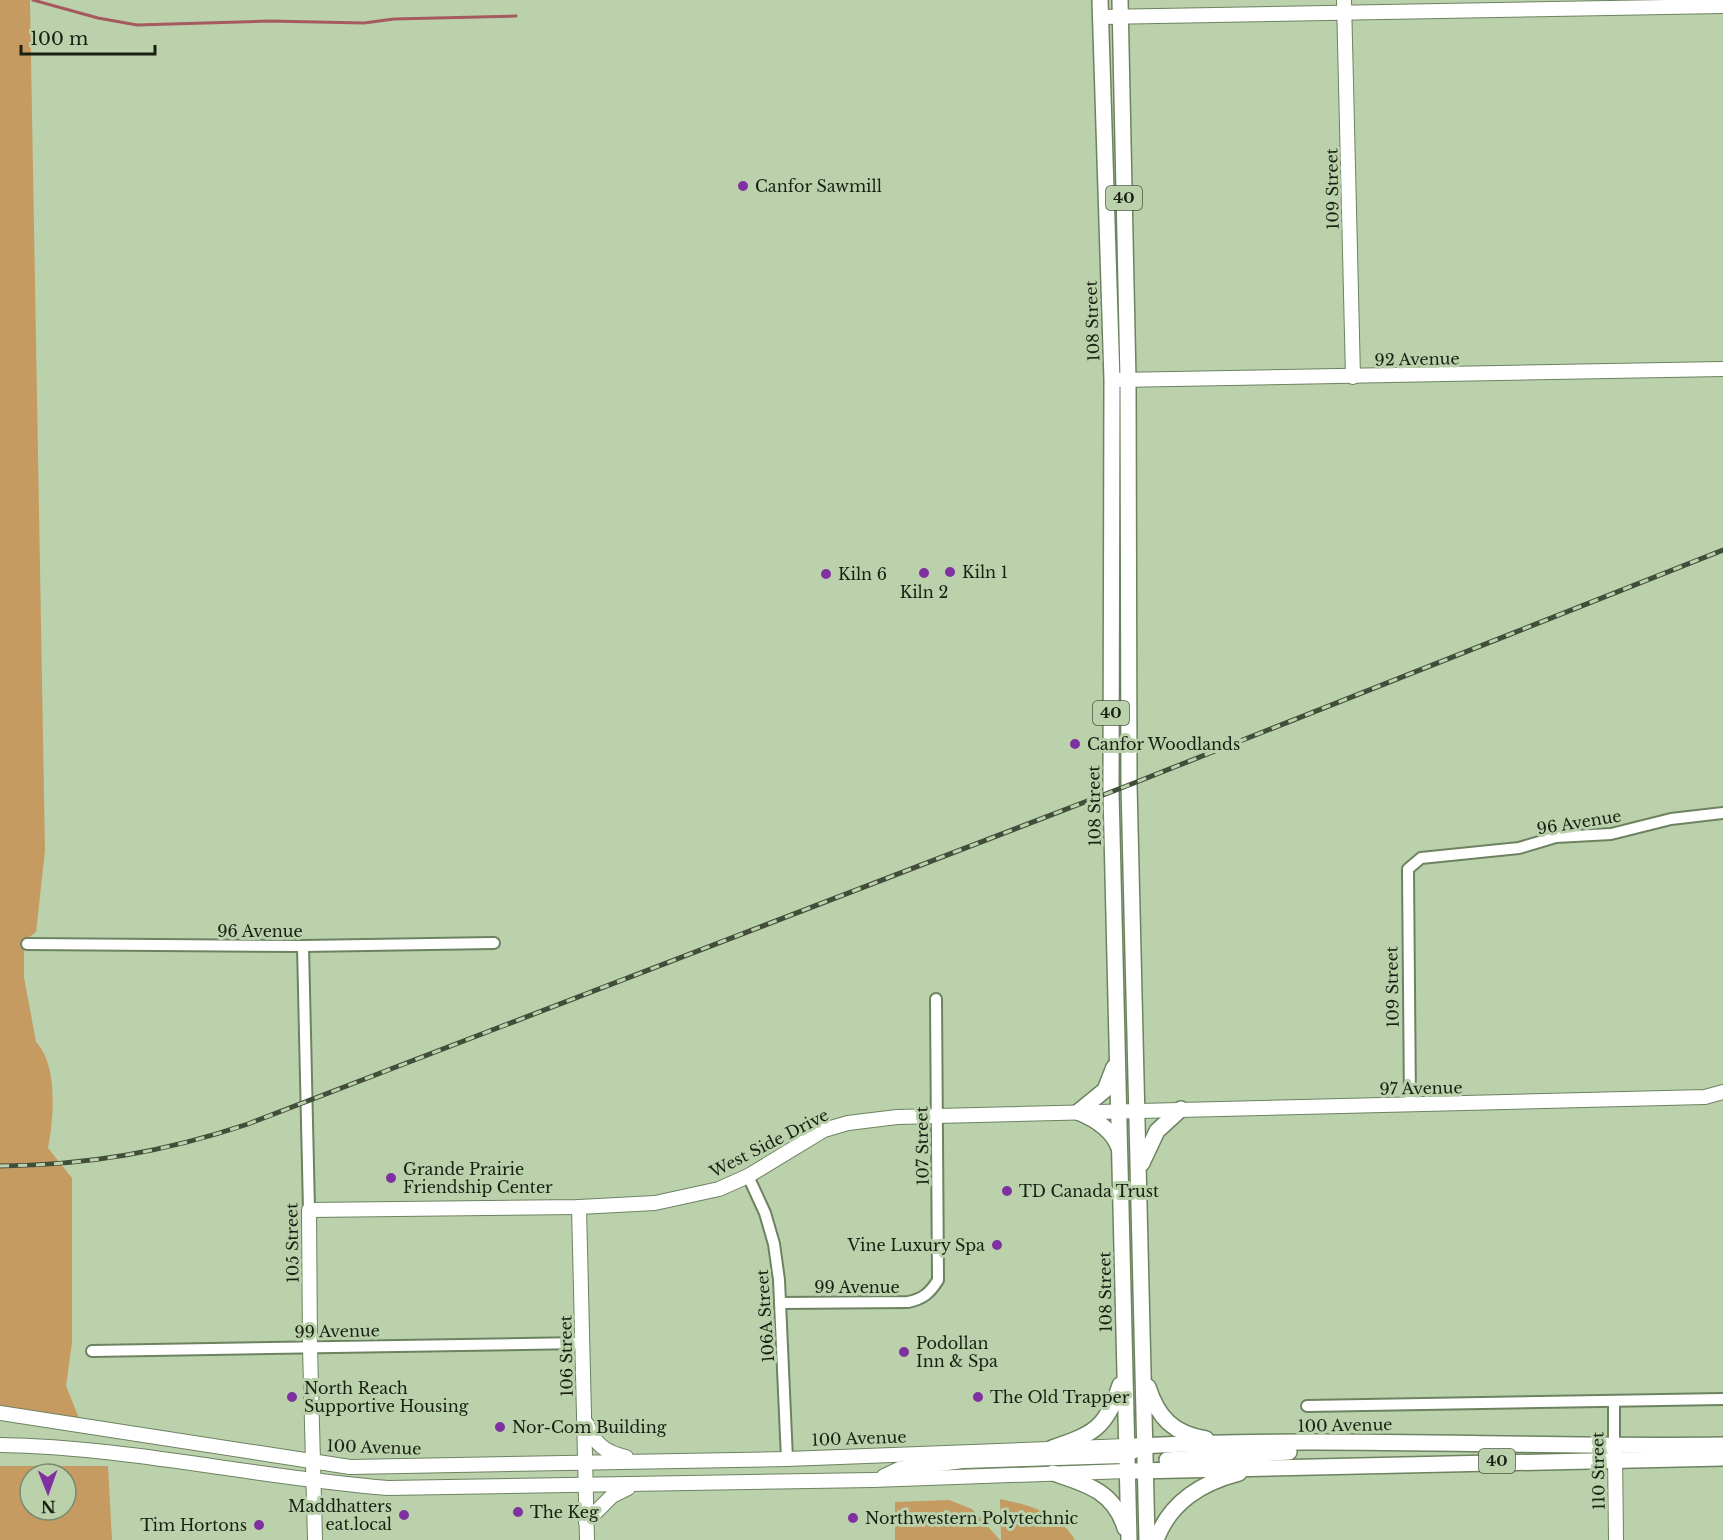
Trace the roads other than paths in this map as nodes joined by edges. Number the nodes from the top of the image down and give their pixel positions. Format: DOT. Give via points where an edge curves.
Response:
graph roads {
  1 [pos="1100,0"];
  2 [pos="1120,0"];
  3 [pos="1344,6"];
  4 [pos="1723,6"];
  5 [pos="1120,16"];
  6 [pos="1101,17"];
  7 [pos="1723,369"];
  8 [pos="1353,377"];
  9 [pos="1112,380"];
  10 [pos="1128,380"];
  11 [pos="1723,813"];
  12 [pos="1408,869"];
  13 [pos="494,943"];
  14 [pos="27,944"];
  15 [pos="303,946"];
  16 [pos="936,999"];
  17 [pos="1118,1047"];
  18 [pos="1723,1092"];
  19 [pos="1410,1105"];
  20 [pos="1181,1109"];
  21 [pos="1119,1111"];
  22 [pos="1138,1111"];
  23 [pos="1078,1112"];
  24 [pos="937,1115"];
  25 [pos="1120,1154"];
  26 [pos="1139,1168"];
  27 [pos="748,1176"];
  28 [pos="579,1207"];
  29 [pos="309,1210"];
  30 [pos="931,1291"];
  31 [pos="780,1303"];
  32 [pos="582,1343"];
  33 [pos="310,1347"];
  34 [pos="92,1351"];
  35 [pos="1125,1371"];
  36 [pos="1143,1371"];
  37 [pos="1723,1399"];
  38 [pos="1614,1402"];
  39 [pos="1307,1407"];
  40 [pos="0,1413"];
  41 [pos="584,1415"];
  42 [pos="1392,1442"];
  43 [pos="1236,1444"];
  44 [pos="1723,1444"];
  45 [pos="0,1445"];
  46 [pos="1144,1446"];
  47 [pos="1052,1448"];
  48 [pos="1126,1451"];
  49 [pos="1615,1453"];
  50 [pos="1723,1458"];
  51 [pos="787,1459"];
  52 [pos="313,1462"];
  53 [pos="658,1462"];
  54 [pos="585,1464"];
  55 [pos="1145,1466"];
  56 [pos="1271,1466"];
  57 [pos="1127,1471"];
  58 [pos="1053,1473"];
  59 [pos="873,1480"];
  60 [pos="313,1482"];
  61 [pos="633,1485"];
  62 [pos="586,1486"];
  63 [pos="586,1522"];
  64 [pos="315,1540"];
  65 [pos="586,1540"];
  66 [pos="1129,1540"];
  67 [pos="1147,1540"];
  68 [pos="1156,1540"];
  69 [pos="1616,1540"];
  1 -- 6 [label="main road, 108 Street / 40"];
  2 -- 5 [label="main road, 40"];
  3 -- 4 [label="street"];
  3 -- 5 [label="street"];
  3 -- 8 [label="street, 109 Street"];
  5 -- 6 [label="street"];
  5 -- 10 [label="main road, 40"];
  6 -- 9 [label="main road, 108 Street / 40"];
  7 -- 8 [label="street, 92 Avenue"];
  8 -- 10 [label="street, 92 Avenue"];
  9 -- 10 [label="street, 92 Avenue"];
  9 -- 17 [label="main road, 108 Street / 40" via="1111,792"];
  10 -- 22 [label="main road, 40" via="1129,785"];
  11 -- 12 [label="street, 96 Avenue" via="1671,819 1611,834 1556,837 1519,848 1421,858"];
  12 -- 19 [label="street, 109 Street"];
  13 -- 15 [label="street, 96 Avenue"];
  14 -- 15 [label="street, 96 Avenue"];
  15 -- 29 [label="street, 105 Street"];
  16 -- 24 [label="street, 107 Street"];
  17 -- 21 [label="main road, 108 Street / 40"];
  17 -- 23 [label="main road" via="1113,1074 1105,1090"];
  18 -- 19 [label="street, 97 Avenue" via="1705,1097"];
  19 -- 20 [label="street, 97 Avenue"];
  20 -- 22 [label="street, 97 Avenue"];
  20 -- 26 [label="main road" via="1157,1131"];
  21 -- 22 [label="street, 97 Avenue"];
  21 -- 23 [label="street, West Side Drive"];
  21 -- 25 [label="main road, 108 Street / 40"];
  22 -- 26 [label="main road, 40"];
  23 -- 24 [label="street, West Side Drive"];
  23 -- 25 [label="main road" via="1098,1122 1114,1137"];
  24 -- 27 [label="street, West Side Drive" via="858,1122 825,1130"];
  24 -- 30 [label="street, 107 Street" via="939,1265 938,1280"];
  25 -- 35 [label="main road, 108 Street / 40"];
  26 -- 36 [label="main road, 40"];
  27 -- 28 [label="street, West Side Drive" via="688,1197"];
  27 -- 31 [label="street, 106A Street" via="774,1244"];
  28 -- 29 [label="street, West Side Drive"];
  28 -- 32 [label="street, 106 Street"];
  29 -- 33 [label="street, 105 Street"];
  30 -- 31 [label="street, 99 Avenue" via="908,1302"];
  31 -- 51 [label="street, 106A Street"];
  32 -- 33 [label="street, 99 Avenue"];
  32 -- 41 [label="street, 106 Street"];
  33 -- 34 [label="street, 99 Avenue"];
  33 -- 52 [label="street, 105 Street"];
  35 -- 47 [label="main road" via="1113,1407 1101,1425 1090,1435"];
  35 -- 48 [label="main road, 108 Street / 40"];
  36 -- 43 [label="main road" via="1155,1408 1171,1426 1192,1437"];
  36 -- 46 [label="main road, 40"];
  37 -- 38 [label="street, 100 Avenue"];
  38 -- 39 [label="street, 100 Avenue"];
  38 -- 49 [label="street, 110 Street"];
  40 -- 52 [label="street, 100 Avenue"];
  41 -- 53 [label="street" via="592,1437 608,1454"];
  41 -- 54 [label="street, 106 Street"];
  42 -- 43 [label="main road, 100 Avenue / 40"];
  42 -- 49 [label="main road, 100 Avenue / 40"];
  42 -- 55 [label="main road"];
  43 -- 46 [label="main road, 100 Avenue"];
  44 -- 49 [label="main road, 100 Avenue / 40"];
  45 -- 60 [label="street, 100 Avenue" via="92,1451"];
  46 -- 48 [label="main road, 100 Avenue"];
  46 -- 55 [label="main road, 40"];
  47 -- 48 [label="street, 100 Avenue"];
  47 -- 51 [label="street, 100 Avenue"];
  48 -- 57 [label="main road, 108 Street / 40"];
  48 -- 59 [label="street" via="963,1461 899,1469"];
  49 -- 50 [label="main road, 100 Avenue / 40"];
  49 -- 56 [label="main road, 100 Avenue / 40"];
  49 -- 69 [label="street, 110 Street"];
  51 -- 53 [label="street, 100 Avenue"];
  52 -- 54 [label="street, 100 Avenue" via="350,1467"];
  52 -- 60 [label="street, 105 Street"];
  53 -- 54 [label="street, 100 Avenue"];
  54 -- 62 [label="street, 106 Street"];
  55 -- 56 [label="main road, 100 Avenue / 40"];
  55 -- 57 [label="main road, 100 Avenue / 40"];
  55 -- 67 [label="main road"];
  56 -- 68 [label="main road" via="1226,1476 1190,1493 1168,1515"];
  57 -- 58 [label="street, 100 Avenue"];
  57 -- 66 [label="main road, 108 Street"];
  58 -- 59 [label="street, 100 Avenue"];
  58 -- 66 [label="main road" via="1092,1486 1108,1497 1121,1516"];
  59 -- 61 [label="street, 100 Avenue"];
  60 -- 62 [label="street, 100 Avenue" via="388,1488"];
  60 -- 64 [label="street, 105 Street"];
  61 -- 62 [label="street, 100 Avenue"];
  61 -- 63 [label="street" via="612,1496"];
  62 -- 63 [label="street, 106 Street"];
  63 -- 65 [label="street, 106 Street"];
}
